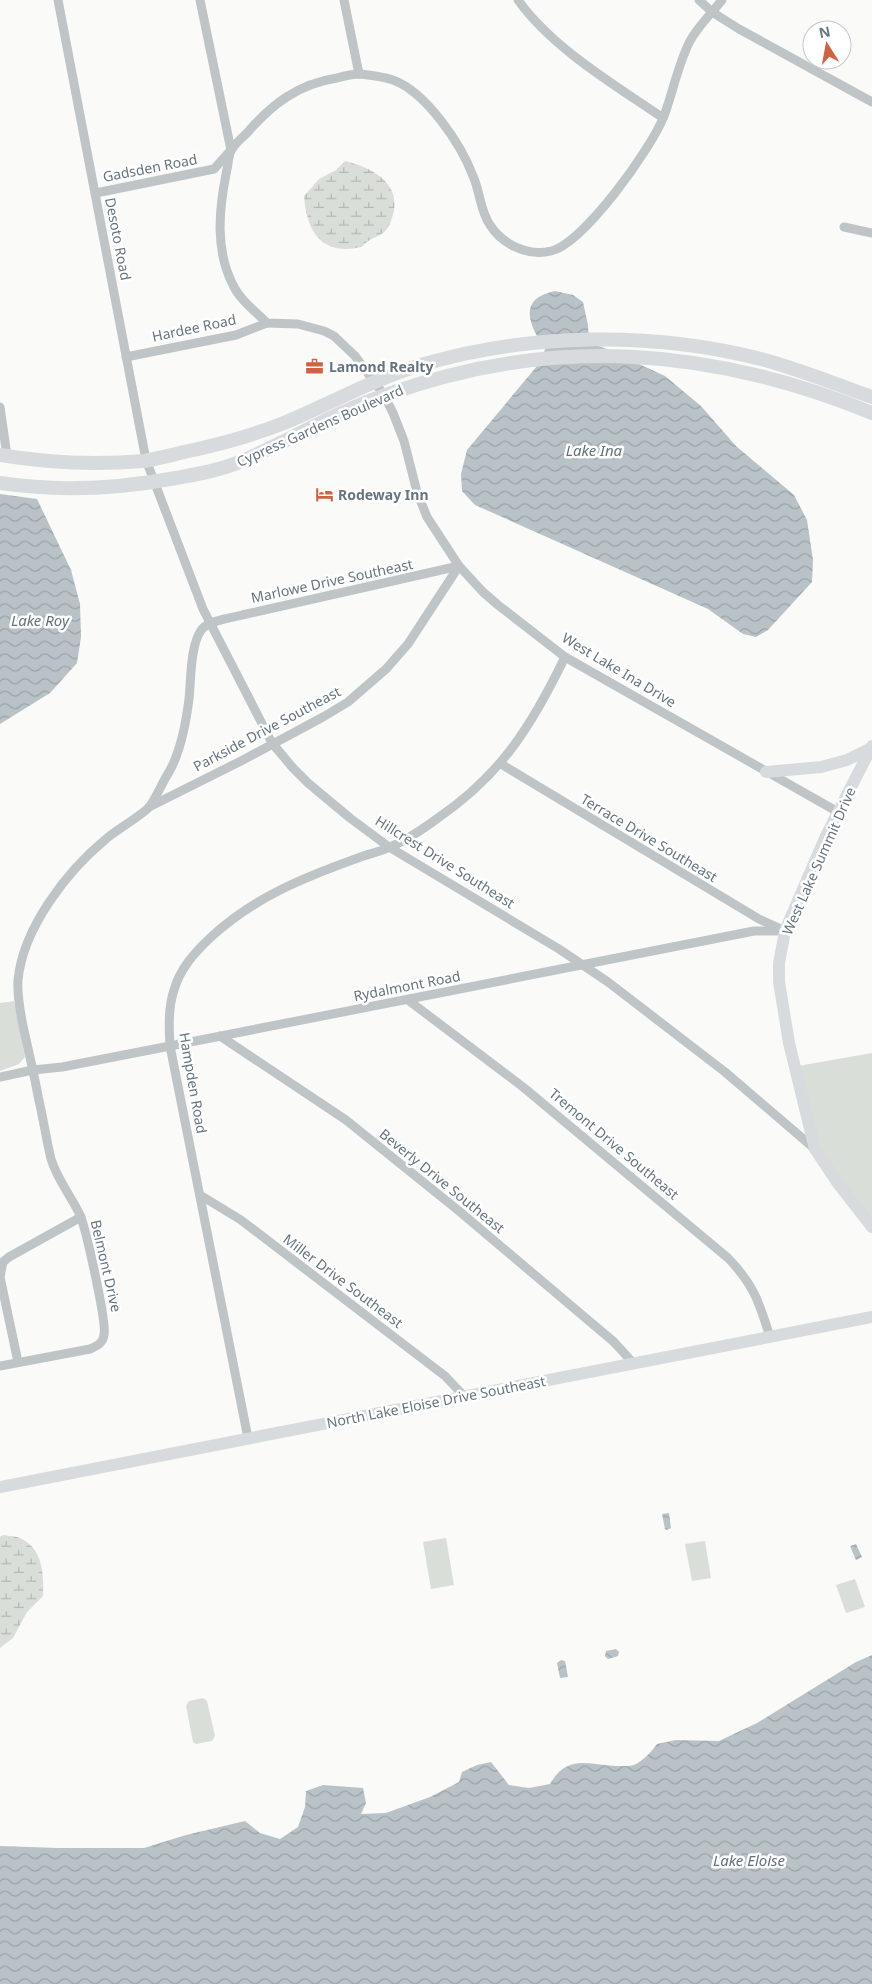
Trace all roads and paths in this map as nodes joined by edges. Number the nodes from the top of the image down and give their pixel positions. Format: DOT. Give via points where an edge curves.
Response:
graph roads {
  1 [pos="58,0"];
  2 [pos="200,0"];
  3 [pos="344,0"];
  4 [pos="518,0"];
  5 [pos="699,0"];
  6 [pos="722,0"];
  7 [pos="712,12"];
  8 [pos="359,74"];
  9 [pos="872,102"];
  10 [pos="663,118"];
  11 [pos="231,150"];
  12 [pos="96,193"];
  13 [pos="844,227"];
  14 [pos="872,233"];
  15 [pos="267,323"];
  16 [pos="126,357"];
  17 [pos="374,381"];
  18 [pos="384,395"];
  19 [pos="872,397"];
  20 [pos="0,408"];
  21 [pos="872,413"];
  22 [pos="4,456"];
  23 [pos="146,460"];
  24 [pos="0,469"];
  25 [pos="155,482"];
  26 [pos="0,483"];
  27 [pos="459,566"];
  28 [pos="211,624"];
  29 [pos="565,657"];
  30 [pos="272,743"];
  31 [pos="871,747"];
  32 [pos="501,764"];
  33 [pos="766,772"];
  34 [pos="149,807"];
  35 [pos="838,812"];
  36 [pos="390,847"];
  37 [pos="785,931"];
  38 [pos="582,965"];
  39 [pos="408,1000"];
  40 [pos="220,1036"];
  41 [pos="170,1046"];
  42 [pos="33,1070"];
  43 [pos="0,1077"];
  44 [pos="815,1149"];
  45 [pos="200,1195"];
  46 [pos="81,1217"];
  47 [pos="872,1227"];
  48 [pos="872,1317"];
  49 [pos="770,1337"];
  50 [pos="18,1362"];
  51 [pos="634,1364"];
  52 [pos="0,1366"];
  53 [pos="465,1397"];
  54 [pos="248,1438"];
  55 [pos="0,1486"];
  1 -- 12 [label="street, Desoto Road"];
  2 -- 11 [label="street"];
  3 -- 8 [label="street"];
  4 -- 10 [label="street" via="538,25 564,47"];
  5 -- 7 [label="street"];
  6 -- 7 [label="street"];
  7 -- 9 [label="street"];
  7 -- 10 [label="street" via="689,42"];
  8 -- 10 [label="street" via="392,80 424,103 439,119 467,161 490,225 506,241 534,253 562,248 572,241 633,170"];
  8 -- 11 [label="street, Gadsden Road" via="324,80 286,96 262,116"];
  11 -- 12 [label="street, Gadsden Road" via="214,169"];
  11 -- 15 [label="street" via="220,214 224,262 238,293"];
  12 -- 16 [label="street, Desoto Road"];
  13 -- 14 [label="street"];
  15 -- 16 [label="street, Hardee Road" via="236,334"];
  15 -- 17 [label="street, West Lake Ina Drive" via="298,324 324,330 355,356"];
  16 -- 23 [label="street, Desoto Road"];
  17 -- 18 [label="street, West Lake Ina Drive"];
  17 -- 19 [label="main road, Cypress Gardens Boulevard" via="422,364 486,349 549,342 647,340 760,359"];
  17 -- 23 [label="main road, Cypress Gardens Boulevard" via="283,423 226,443"];
  18 -- 21 [label="main road, Cypress Gardens Boulevard" via="490,366 610,355 684,360 759,374 815,390"];
  18 -- 25 [label="main road, Cypress Gardens Boulevard" via="239,462 196,475"];
  18 -- 27 [label="street, West Lake Ina Drive" via="404,442 421,504"];
  20 -- 22 [label="street"];
  22 -- 23 [label="main road, Cypress Gardens Boulevard" via="76,463"];
  22 -- 24 [label="main road"];
  23 -- 25 [label="street, Desoto Road"];
  25 -- 26 [label="main road, Cypress Gardens Boulevard" via="82,489"];
  25 -- 28 [label="street, Hillcrest Drive Southeast"];
  27 -- 28 [label="street, Marlowe Drive Southeast" via="242,614"];
  27 -- 29 [label="street, West Lake Ina Drive" via="498,606"];
  27 -- 30 [label="street, Parkside Drive Southeast" via="408,644 386,669 348,702"];
  28 -- 30 [label="street, Hillcrest Drive Southeast"];
  28 -- 34 [label="street" via="202,629 197,640 179,750"];
  29 -- 32 [label="street, Hampden Road" via="544,700"];
  29 -- 33 [label="street, West Lake Ina Drive"];
  30 -- 34 [label="street, Parkside Drive Southeast"];
  30 -- 36 [label="street, Hillcrest Drive Southeast" via="308,783"];
  31 -- 33 [label="street" via="847,760 821,767"];
  31 -- 35 [label="street, West Lake Summit Drive"];
  32 -- 36 [label="street, Hampden Road" via="456,805"];
  32 -- 37 [label="street, Terrace Drive Southeast" via="759,919"];
  33 -- 35 [label="street, West Lake Ina Drive"];
  34 -- 42 [label="street, Parkside Drive Southeast" via="86,857 40,917 30,937 18,979 18,993"];
  35 -- 37 [label="street, West Lake Summit Drive"];
  36 -- 38 [label="street, Hillcrest Drive Southeast"];
  36 -- 41 [label="street, Hampden Road" via="274,892 239,913 202,945 180,973 171,1002"];
  37 -- 38 [label="street, Rydalmont Road" via="754,931"];
  37 -- 44 [label="street, West Lake Summit Drive" via="779,963 780,997"];
  38 -- 39 [label="street, Rydalmont Road"];
  38 -- 44 [label="street, Hillcrest Drive Southeast" via="725,1072"];
  39 -- 40 [label="street, Rydalmont Road"];
  39 -- 49 [label="street, Tremont Drive Southeast" via="524,1087 728,1258 755,1293"];
  40 -- 41 [label="street, Rydalmont Road"];
  40 -- 51 [label="street, Beverly Drive Southeast" via="346,1120 389,1154 614,1342"];
  41 -- 42 [label="street, Rydalmont Road"];
  41 -- 45 [label="street, Hampden Road"];
  42 -- 43 [label="street, Rydalmont Road"];
  42 -- 46 [label="street, Belmont Drive" via="51,1158"];
  44 -- 47 [label="street, West Lake Summit Drive" via="836,1182"];
  45 -- 53 [label="street, Miller Drive Southeast" via="241,1220 445,1376"];
  45 -- 54 [label="street, Hampden Road"];
  46 -- 50 [label="street" via="3,1262 0,1277"];
  46 -- 50 [label="street, Belmont Drive" via="104,1324 104,1339 90,1349"];
  48 -- 49 [label="street, North Lake Eloise Drive Southeast"];
  49 -- 51 [label="street, North Lake Eloise Drive Southeast"];
  50 -- 52 [label="street, Belmont Drive"];
  51 -- 53 [label="street, North Lake Eloise Drive Southeast"];
  53 -- 54 [label="street, North Lake Eloise Drive Southeast"];
  54 -- 55 [label="street, North Lake Eloise Drive Southeast"];
}
